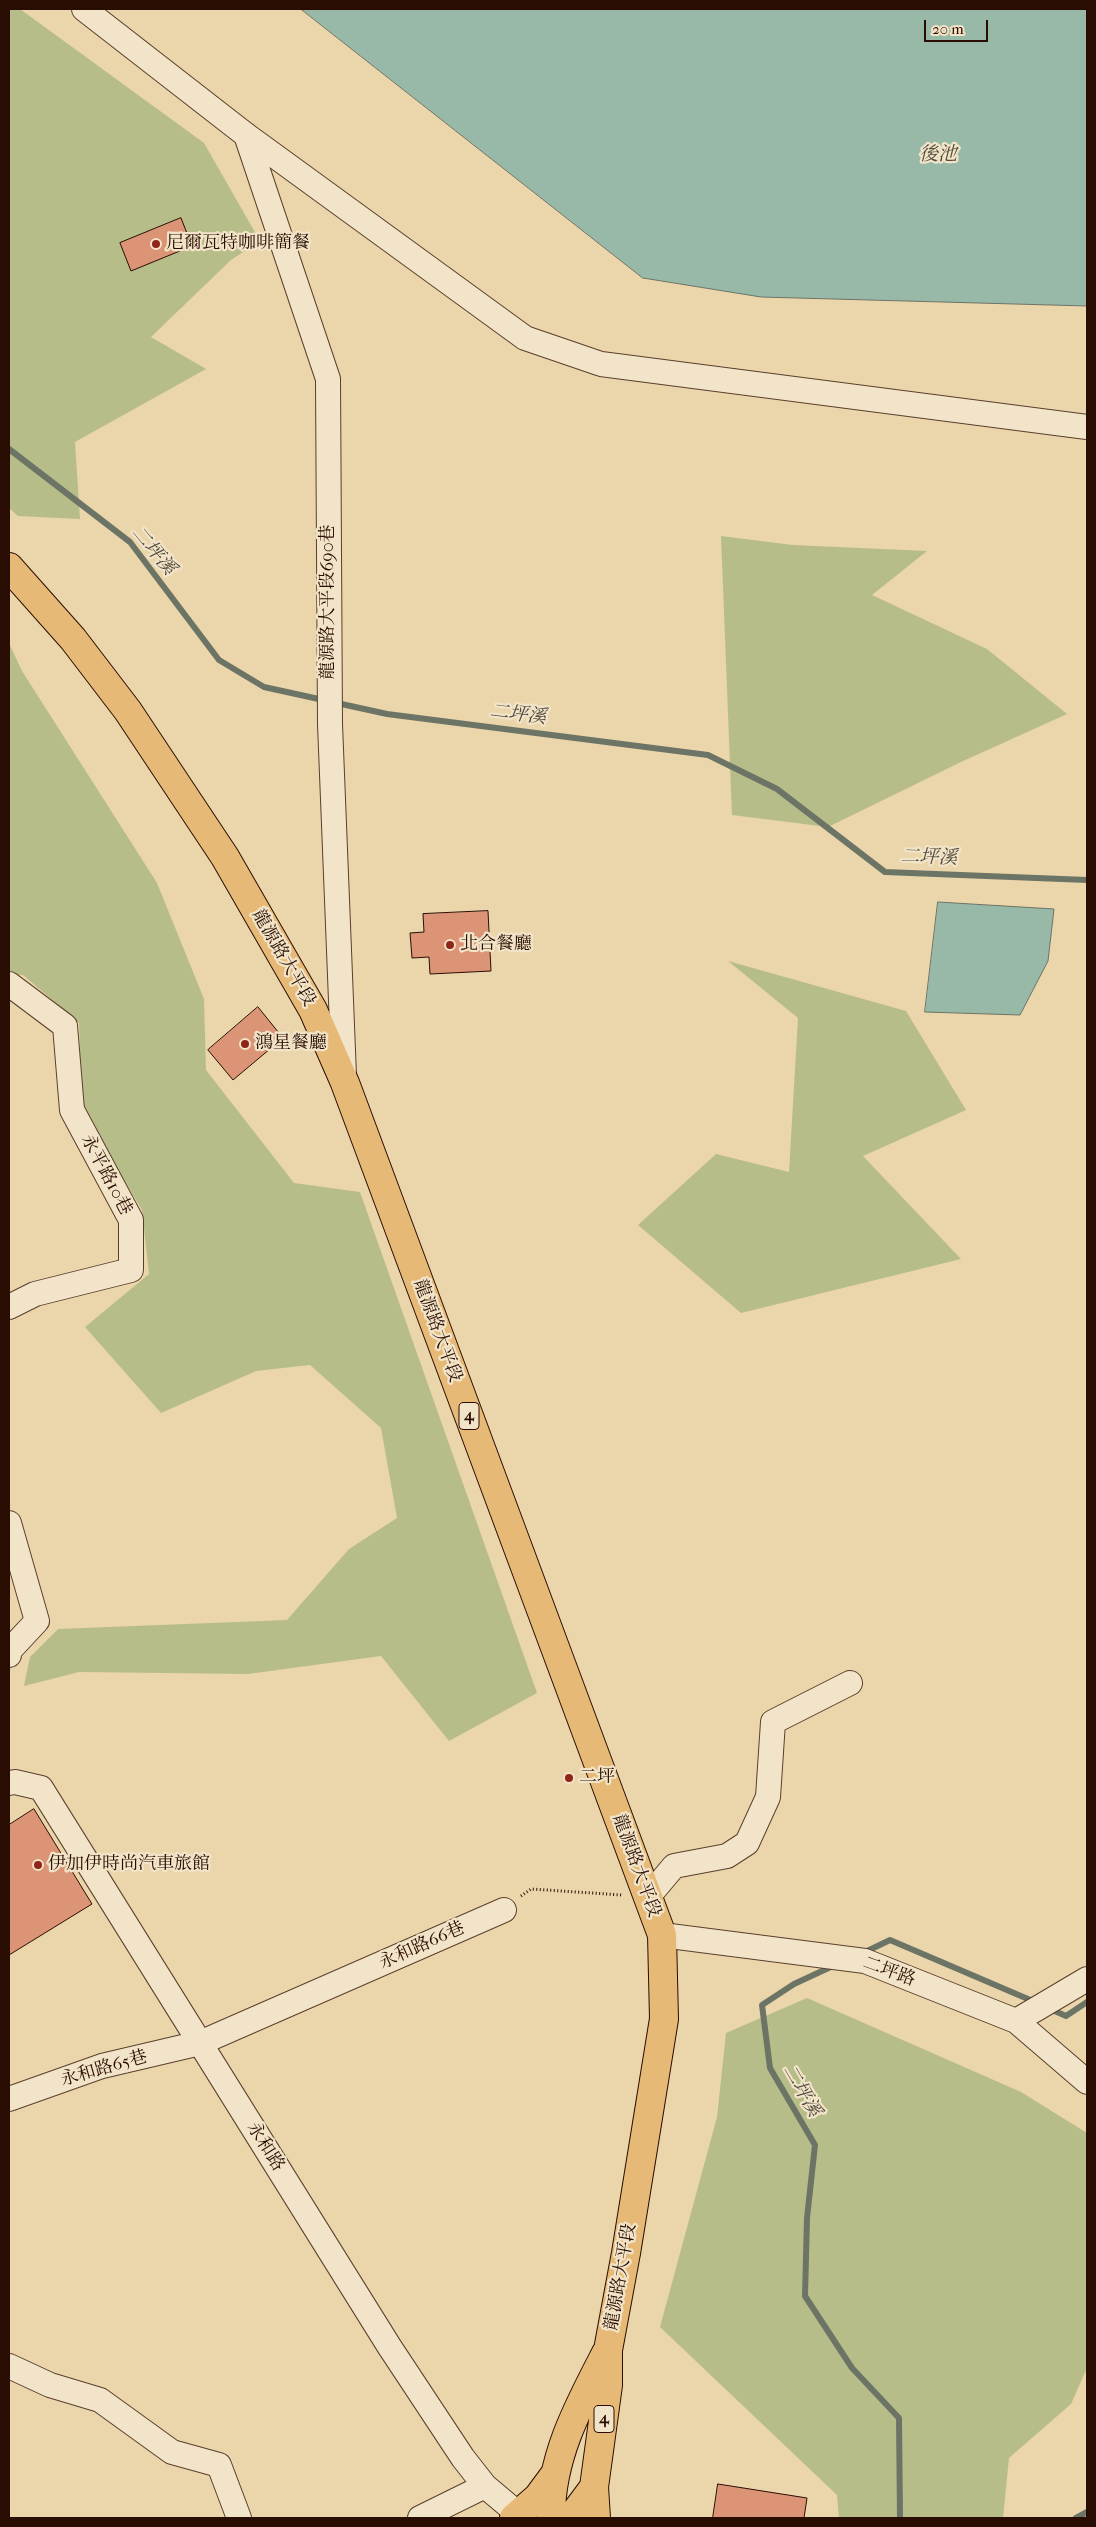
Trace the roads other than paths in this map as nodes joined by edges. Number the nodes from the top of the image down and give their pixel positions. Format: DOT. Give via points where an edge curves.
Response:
graph roads {
  1 [pos="84,9"];
  2 [pos="246,135"];
  3 [pos="1087,426"];
  4 [pos="9,567"];
  5 [pos="9,984"];
  6 [pos="345,1083"];
  7 [pos="9,1307"];
  8 [pos="9,1524"];
  9 [pos="9,1655"];
  10 [pos="850,1683"];
  11 [pos="12,1783"];
  12 [pos="648,1897"];
  13 [pos="504,1910"];
  14 [pos="662,1935"];
  15 [pos="1087,1979"];
  16 [pos="1016,2021"];
  17 [pos="200,2043"];
  18 [pos="1087,2082"];
  19 [pos="9,2099"];
  20 [pos="608,2350"];
  21 [pos="9,2366"];
  22 [pos="555,2474"];
  23 [pos="485,2486"];
  24 [pos="594,2487"];
  25 [pos="518,2517"];
  26 [pos="239,2518"];
  27 [pos="420,2518"];
  28 [pos="550,2518"];
  29 [pos="571,2518"];
  30 [pos="596,2518"];
  1 -- 2 [label="street"];
  2 -- 3 [label="street" via="525,338 592,361"];
  2 -- 6 [label="street, 龍源路大平段690巷" via="328,379 330,724"];
  4 -- 6 [label="main road, 龍源路大平段 / 4" via="73,639 128,712 225,857 313,1010"];
  5 -- 7 [label="street, 永平路10巷" via="65,1026 72,1110 130,1220 131,1270 36,1294"];
  6 -- 12 [label="main road, 龍源路大平段 / 4"];
  8 -- 9 [label="street" via="37,1621 9,1651"];
  10 -- 12 [label="street" via="773,1722 768,1797 747,1843 727,1856 674,1866"];
  11 -- 17 [label="street, 永和路" via="41,1788"];
  12 -- 14 [label="main road, 龍源路大平段 / 4"];
  13 -- 17 [label="street, 永和路66巷"];
  14 -- 16 [label="street, 二坪路" via="865,1961"];
  14 -- 20 [label="main road, 龍源路大平段 / 4" via="664,2019"];
  15 -- 16 [label="street"];
  16 -- 18 [label="street, 二坪路"];
  17 -- 19 [label="street, 永和路65巷" via="102,2066"];
  17 -- 23 [label="street, 永和路" via="389,2346"];
  20 -- 22 [label="main road, 龍源路大平段 / 4" via="577,2409"];
  20 -- 24 [label="main road, 龍源路大平段 / 4" via="608,2385"];
  21 -- 26 [label="street" via="50,2385 100,2400 172,2452 219,2465"];
  22 -- 25 [label="main road, 4"];
  22 -- 28 [label="main road, 龍源路大平段 / 4"];
  23 -- 25 [label="street, 永和路"];
  23 -- 27 [label="street"];
  24 -- 29 [label="main road, 龍源路大平段 / 4"];
  24 -- 30 [label="main road, 龍源路大平段 / 4"];
}
